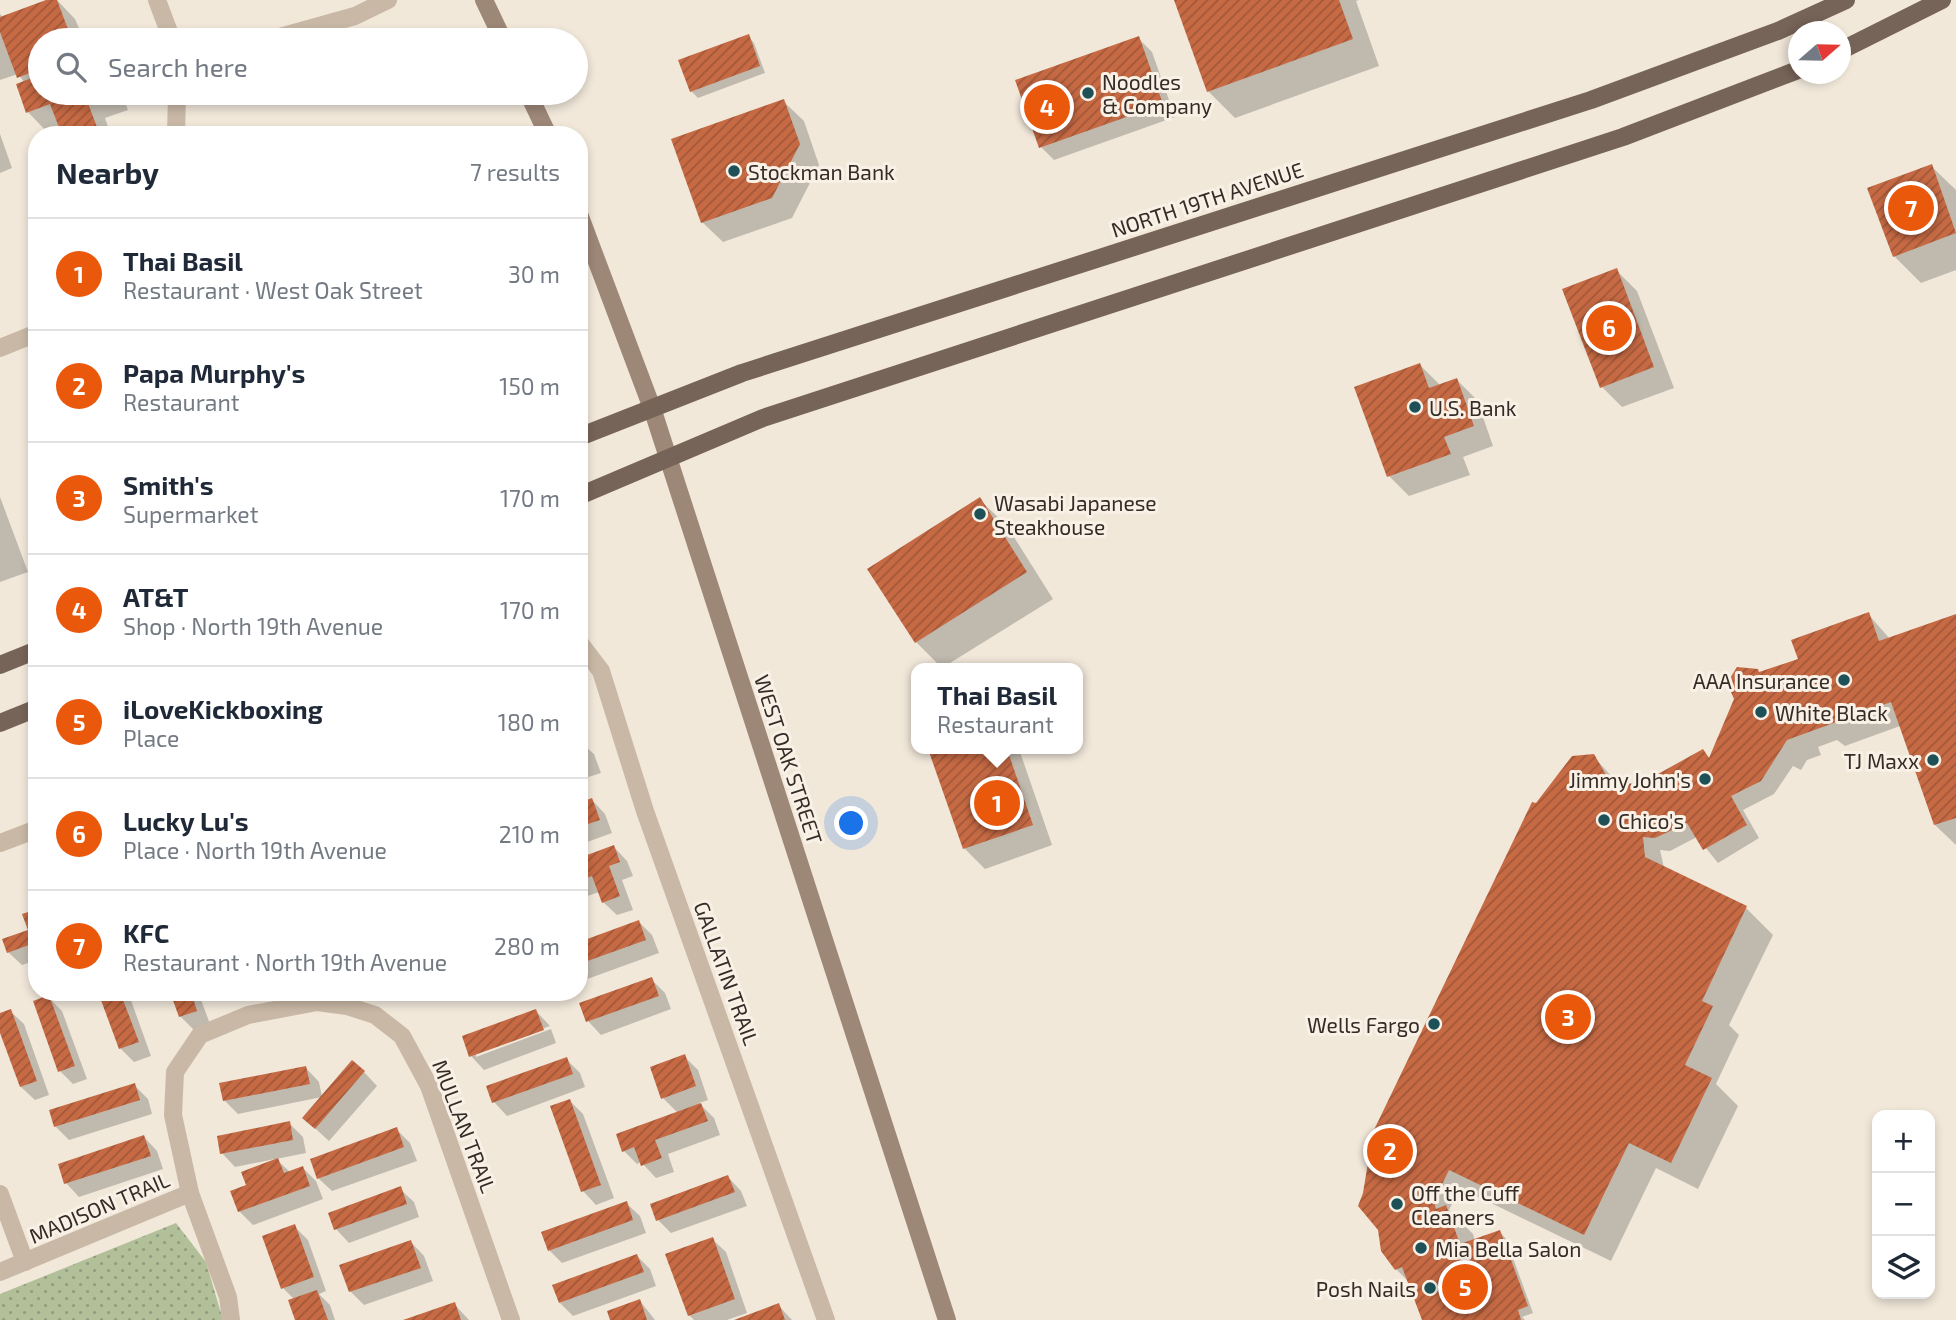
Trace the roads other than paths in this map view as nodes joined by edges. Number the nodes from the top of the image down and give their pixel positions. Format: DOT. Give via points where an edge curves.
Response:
graph roads {
  1 [pos="157,0"];
  2 [pos="388,0"];
  3 [pos="484,0"];
  4 [pos="1846,0"];
  5 [pos="1942,0"];
  6 [pos="168,28"];
  7 [pos="312,28"];
  8 [pos="497,28"];
  9 [pos="1851,46"];
  10 [pos="1788,73"];
  11 [pos="177,105"];
  12 [pos="534,105"];
  13 [pos="176,126"];
  14 [pos="544,126"];
  15 [pos="588,238"];
  16 [pos="28,337"];
  17 [pos="0,348"];
  18 [pos="652,408"];
  19 [pos="588,433"];
  20 [pos="668,460"];
  21 [pos="588,492"];
  22 [pos="588,652"];
  23 [pos="28,654"];
  24 [pos="0,665"];
  25 [pos="28,712"];
  26 [pos="0,723"];
  27 [pos="28,833"];
  28 [pos="0,844"];
  29 [pos="190,1193"];
  30 [pos="0,1194"];
  31 [pos="25,1262"];
  32 [pos="0,1272"];
  33 [pos="231,1320"];
  34 [pos="511,1320"];
  35 [pos="826,1320"];
  36 [pos="947,1320"];
  1 -- 6 [label="street"];
  2 -- 7 [label="street" via="355,16"];
  3 -- 8 [label="main road"];
  4 -- 18 [label="main road, NORTH 19TH AVENUE" via="1778,31 1591,100 742,373"];
  5 -- 9 [label="main road"];
  10 -- 20 [label="main road" via="1622,137 763,418"];
  11 -- 13 [label="street"];
  12 -- 14 [label="main road"];
  15 -- 18 [label="main road, WEST OAK STREET"];
  16 -- 17 [label="street"];
  18 -- 19 [label="main road, NORTH 19TH AVENUE"];
  18 -- 20 [label="main road, WEST OAK STREET"];
  20 -- 21 [label="main road"];
  20 -- 36 [label="main road, WEST OAK STREET"];
  22 -- 35 [label="street, GALLATIN TRAIL" via="601,671 645,811"];
  23 -- 24 [label="main road"];
  25 -- 26 [label="main road"];
  27 -- 28 [label="street"];
  29 -- 31 [label="street, MADISON TRAIL"];
  29 -- 33 [label="street, MULLAN TRAIL" via="228,1297"];
  29 -- 34 [label="street, MULLAN TRAIL" via="173,1115 175,1072 200,1034 248,1016 317,1002 375,1015 402,1036 429,1086"];
  30 -- 31 [label="street, MADISON TRAIL"];
  31 -- 32 [label="street, MADISON TRAIL"];
}
